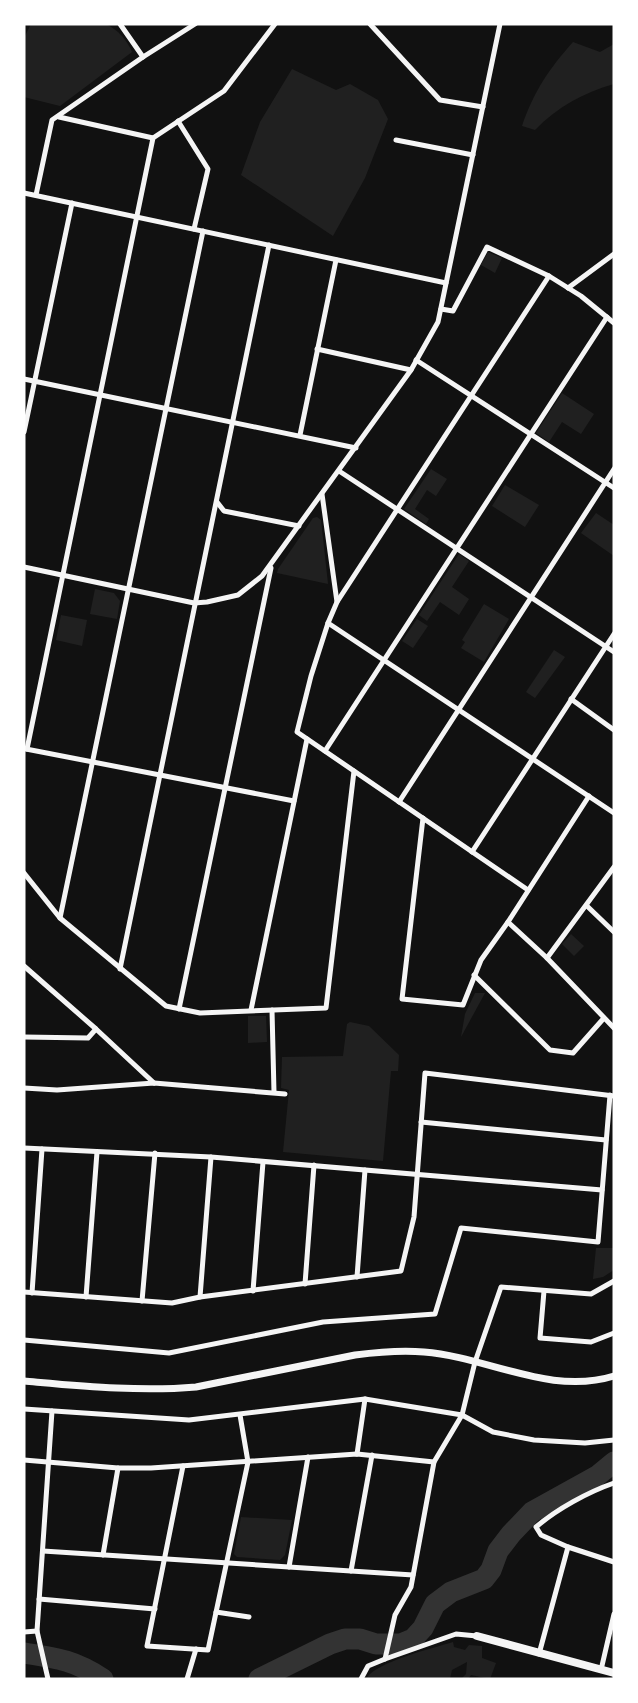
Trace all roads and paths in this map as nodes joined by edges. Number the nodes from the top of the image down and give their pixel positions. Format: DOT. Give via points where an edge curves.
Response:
graph roads {
  1 [pos="120,24"];
  2 [pos="195,24"];
  3 [pos="275,24"];
  4 [pos="370,24"];
  5 [pos="500,24"];
  6 [pos="143,57"];
  7 [pos="483,107"];
  8 [pos="59,117"];
  9 [pos="178,121"];
  10 [pos="153,138"];
  11 [pos="396,140"];
  12 [pos="473,155"];
  13 [pos="24,193"];
  14 [pos="36,195"];
  15 [pos="72,203"];
  16 [pos="136,217"];
  17 [pos="194,229"];
  18 [pos="203,231"];
  19 [pos="269,245"];
  20 [pos="614,254"];
  21 [pos="336,260"];
  22 [pos="549,276"];
  23 [pos="446,283"];
  24 [pos="568,288"];
  25 [pos="441,309"];
  26 [pos="607,317"];
  27 [pos="614,323"];
  28 [pos="317,349"];
  29 [pos="416,360"];
  30 [pos="411,370"];
  31 [pos="24,379"];
  32 [pos="34,381"];
  33 [pos="99,394"];
  34 [pos="472,396"];
  35 [pos="167,410"];
  36 [pos="233,423"];
  37 [pos="24,432"];
  38 [pos="531,434"];
  39 [pos="300,435"];
  40 [pos="356,448"];
  41 [pos="614,470"];
  42 [pos="339,471"];
  43 [pos="605,483"];
  44 [pos="614,488"];
  45 [pos="322,494"];
  46 [pos="217,502"];
  47 [pos="399,510"];
  48 [pos="299,526"];
  49 [pos="458,548"];
  50 [pos="271,566"];
  51 [pos="24,567"];
  52 [pos="63,575"];
  53 [pos="129,590"];
  54 [pos="532,598"];
  55 [pos="337,602"];
  56 [pos="194,603"];
  57 [pos="328,623"];
  58 [pos="614,634"];
  59 [pos="606,646"];
  60 [pos="614,652"];
  61 [pos="385,661"];
  62 [pos="571,699"];
  63 [pos="459,710"];
  64 [pos="614,730"];
  65 [pos="307,739"];
  66 [pos="26,749"];
  67 [pos="325,751"];
  68 [pos="533,759"];
  69 [pos="92,762"];
  70 [pos="354,771"];
  71 [pos="160,775"];
  72 [pos="225,787"];
  73 [pos="589,796"];
  74 [pos="294,801"];
  75 [pos="399,802"];
  76 [pos="614,813"];
  77 [pos="423,818"];
  78 [pos="472,852"];
  79 [pos="614,867"];
  80 [pos="24,873"];
  81 [pos="528,890"];
  82 [pos="587,906"];
  83 [pos="60,918"];
  84 [pos="508,922"];
  85 [pos="614,932"];
  86 [pos="547,958"];
  87 [pos="24,966"];
  88 [pos="120,969"];
  89 [pos="474,975"];
  90 [pos="179,1009"];
  91 [pos="272,1010"];
  92 [pos="251,1011"];
  93 [pos="604,1018"];
  94 [pos="614,1028"];
  95 [pos="96,1029"];
  96 [pos="24,1036"];
  97 [pos="154,1083"];
  98 [pos="24,1088"];
  99 [pos="274,1092"];
  100 [pos="285,1094"];
  101 [pos="612,1096"];
  102 [pos="421,1122"];
  103 [pos="606,1140"];
  104 [pos="24,1148"];
  105 [pos="42,1149"];
  106 [pos="97,1152"];
  107 [pos="155,1153"];
  108 [pos="212,1157"];
  109 [pos="263,1162"];
  110 [pos="314,1165"];
  111 [pos="365,1170"];
  112 [pos="417,1174"];
  113 [pos="602,1190"];
  114 [pos="357,1277"];
  115 [pos="614,1281"];
  116 [pos="304,1284"];
  117 [pos="253,1291"];
  118 [pos="544,1291"];
  119 [pos="24,1292"];
  120 [pos="32,1293"];
  121 [pos="86,1296"];
  122 [pos="200,1297"];
  123 [pos="142,1301"];
  124 [pos="614,1334"];
  125 [pos="24,1340"];
  126 [pos="475,1362"];
  127 [pos="614,1376"];
  128 [pos="24,1381"];
  129 [pos="365,1399"];
  130 [pos="24,1409"];
  131 [pos="52,1411"];
  132 [pos="462,1414"];
  133 [pos="240,1415"];
  134 [pos="614,1440"];
  135 [pos="357,1454"];
  136 [pos="372,1455"];
  137 [pos="308,1458"];
  138 [pos="24,1460"];
  139 [pos="49,1461"];
  140 [pos="248,1462"];
  141 [pos="434,1462"];
  142 [pos="183,1466"];
  143 [pos="118,1468"];
  144 [pos="614,1483"];
  145 [pos="568,1547"];
  146 [pos="42,1551"];
  147 [pos="103,1555"];
  148 [pos="165,1559"];
  149 [pos="614,1562"];
  150 [pos="226,1563"];
  151 [pos="289,1567"];
  152 [pos="351,1571"];
  153 [pos="413,1575"];
  154 [pos="39,1599"];
  155 [pos="155,1609"];
  156 [pos="216,1612"];
  157 [pos="614,1614"];
  158 [pos="249,1617"];
  159 [pos="24,1632"];
  160 [pos="37,1632"];
  161 [pos="477,1636"];
  162 [pos="196,1649"];
  163 [pos="539,1654"];
  164 [pos="386,1659"];
  165 [pos="602,1670"];
  166 [pos="614,1673"];
  167 [pos="48,1679"];
  168 [pos="187,1679"];
  169 [pos="361,1679"];
  1 -- 6 [label="street"];
  2 -- 6 [label="street"];
  3 -- 9 [label="street" via="224,91"];
  4 -- 7 [label="street" via="440,100"];
  5 -- 7 [label="street"];
  6 -- 8 [label="street"];
  7 -- 12 [label="street"];
  8 -- 10 [label="street"];
  8 -- 14 [label="street" via="52,120"];
  9 -- 10 [label="street"];
  9 -- 17 [label="street" via="208,169"];
  10 -- 16 [label="street"];
  11 -- 12 [label="street"];
  12 -- 23 [label="street"];
  13 -- 14 [label="street"];
  14 -- 15 [label="street"];
  15 -- 16 [label="street"];
  15 -- 32 [label="street"];
  16 -- 17 [label="street"];
  16 -- 33 [label="street"];
  17 -- 18 [label="street"];
  18 -- 19 [label="street"];
  18 -- 35 [label="street"];
  19 -- 21 [label="street"];
  19 -- 36 [label="street"];
  20 -- 24 [label="street"];
  21 -- 23 [label="street"];
  21 -- 28 [label="street"];
  22 -- 24 [label="street"];
  22 -- 25 [label="street" via="487,247 453,311"];
  22 -- 34 [label="street"];
  23 -- 25 [label="street"];
  24 -- 26 [label="street"];
  25 -- 29 [label="street" via="438,322"];
  26 -- 27 [label="street"];
  26 -- 38 [label="street"];
  28 -- 30 [label="street"];
  28 -- 39 [label="street"];
  29 -- 30 [label="street"];
  29 -- 34 [label="street"];
  30 -- 40 [label="street"];
  31 -- 32 [label="street"];
  32 -- 33 [label="street"];
  32 -- 37 [label="street"];
  33 -- 35 [label="street"];
  33 -- 52 [label="street"];
  34 -- 38 [label="street"];
  34 -- 47 [label="street"];
  35 -- 36 [label="street"];
  35 -- 53 [label="street"];
  36 -- 39 [label="street"];
  36 -- 46 [label="street"];
  38 -- 43 [label="street"];
  38 -- 49 [label="street"];
  39 -- 40 [label="street"];
  40 -- 42 [label="street"];
  41 -- 43 [label="street"];
  42 -- 45 [label="street"];
  42 -- 47 [label="street"];
  43 -- 44 [label="street"];
  43 -- 54 [label="street"];
  45 -- 48 [label="street"];
  45 -- 55 [label="street"];
  46 -- 48 [label="street" via="224,511"];
  46 -- 56 [label="street"];
  47 -- 49 [label="street"];
  47 -- 55 [label="street"];
  48 -- 50 [label="street"];
  49 -- 54 [label="street"];
  49 -- 61 [label="street"];
  50 -- 56 [label="street" via="238,595"];
  50 -- 72 [label="street"];
  51 -- 52 [label="street"];
  52 -- 53 [label="street"];
  52 -- 66 [label="street"];
  53 -- 56 [label="street"];
  53 -- 69 [label="street"];
  54 -- 59 [label="street"];
  54 -- 63 [label="street"];
  55 -- 57 [label="street"];
  56 -- 71 [label="street"];
  57 -- 61 [label="street"];
  57 -- 65 [label="street" via="297,732"];
  58 -- 59 [label="street"];
  59 -- 60 [label="street"];
  59 -- 62 [label="street"];
  61 -- 63 [label="street"];
  61 -- 67 [label="street"];
  62 -- 64 [label="street"];
  62 -- 68 [label="street"];
  63 -- 68 [label="street"];
  63 -- 75 [label="street"];
  65 -- 67 [label="street"];
  65 -- 74 [label="street"];
  66 -- 69 [label="street"];
  67 -- 70 [label="street"];
  68 -- 73 [label="street"];
  68 -- 78 [label="street"];
  69 -- 71 [label="street"];
  69 -- 83 [label="street"];
  70 -- 75 [label="street"];
  70 -- 91 [label="street" via="326,1008"];
  71 -- 72 [label="street"];
  71 -- 88 [label="street"];
  72 -- 74 [label="street"];
  72 -- 90 [label="street"];
  73 -- 76 [label="street"];
  73 -- 81 [label="street"];
  74 -- 92 [label="street"];
  75 -- 77 [label="street"];
  77 -- 78 [label="street"];
  77 -- 89 [label="street" via="402,999 463,1005"];
  78 -- 81 [label="street"];
  79 -- 82 [label="street"];
  80 -- 83 [label="street"];
  81 -- 84 [label="street"];
  82 -- 85 [label="street"];
  82 -- 86 [label="street"];
  83 -- 88 [label="street"];
  84 -- 86 [label="street"];
  84 -- 89 [label="street"];
  86 -- 93 [label="street"];
  87 -- 95 [label="street"];
  88 -- 90 [label="street" via="166,1006"];
  89 -- 93 [label="street" via="550,1050 573,1053"];
  90 -- 92 [label="street" via="200,1013"];
  91 -- 92 [label="street"];
  91 -- 99 [label="street"];
  93 -- 94 [label="street"];
  95 -- 96 [label="street" via="88,1038"];
  95 -- 97 [label="street"];
  97 -- 98 [label="street" via="57,1090"];
  97 -- 99 [label="street"];
  99 -- 100 [label="street"];
  101 -- 102 [label="street" via="425,1073"];
  101 -- 103 [label="street"];
  102 -- 103 [label="street"];
  102 -- 112 [label="street"];
  103 -- 113 [label="street"];
  104 -- 105 [label="street"];
  105 -- 106 [label="street"];
  105 -- 120 [label="street"];
  106 -- 107 [label="street"];
  106 -- 121 [label="street"];
  107 -- 108 [label="street"];
  107 -- 123 [label="street"];
  108 -- 109 [label="street"];
  108 -- 122 [label="street"];
  109 -- 110 [label="street"];
  109 -- 117 [label="street"];
  110 -- 111 [label="street"];
  110 -- 116 [label="street"];
  111 -- 112 [label="street"];
  111 -- 114 [label="street"];
  112 -- 113 [label="street"];
  112 -- 114 [label="street" via="413,1227 401,1271"];
  113 -- 125 [label="street" via="598,1242 461,1228 435,1314 323,1322 169,1353"];
  114 -- 116 [label="street"];
  115 -- 118 [label="street" via="591,1294"];
  116 -- 117 [label="street"];
  117 -- 122 [label="street"];
  118 -- 124 [label="street" via="540,1338 591,1342"];
  118 -- 126 [label="street" via="501,1287"];
  119 -- 120 [label="street"];
  120 -- 121 [label="street"];
  121 -- 123 [label="street"];
  122 -- 123 [label="street" via="172,1303"];
  126 -- 127 [label="street" via="572,1383"];
  126 -- 128 [label="street" via="424,1352 379,1352 196,1387 73,1386"];
  126 -- 132 [label="street"];
  129 -- 132 [label="street"];
  129 -- 133 [label="street"];
  129 -- 135 [label="street"];
  130 -- 131 [label="street"];
  131 -- 133 [label="street" via="189,1420"];
  131 -- 139 [label="street"];
  132 -- 134 [label="street" via="493,1432 534,1440"];
  132 -- 141 [label="street"];
  133 -- 140 [label="street"];
  135 -- 136 [label="street"];
  135 -- 137 [label="street"];
  136 -- 141 [label="street"];
  136 -- 152 [label="street"];
  137 -- 140 [label="street"];
  137 -- 151 [label="street"];
  138 -- 139 [label="street"];
  139 -- 143 [label="street"];
  139 -- 146 [label="street"];
  140 -- 142 [label="street"];
  140 -- 150 [label="street"];
  141 -- 153 [label="street"];
  142 -- 143 [label="street"];
  142 -- 148 [label="street"];
  143 -- 147 [label="street"];
  144 -- 145 [label="street" via="536,1527 541,1535"];
  145 -- 149 [label="street"];
  145 -- 163 [label="street"];
  146 -- 147 [label="street"];
  146 -- 154 [label="street"];
  147 -- 148 [label="street"];
  148 -- 150 [label="street"];
  148 -- 155 [label="street"];
  150 -- 151 [label="street"];
  150 -- 156 [label="street"];
  151 -- 152 [label="street"];
  152 -- 153 [label="street"];
  153 -- 164 [label="street" via="411,1587 395,1615"];
  154 -- 155 [label="street"];
  154 -- 160 [label="street"];
  155 -- 162 [label="street" via="147,1646"];
  156 -- 158 [label="street"];
  156 -- 162 [label="street" via="208,1650"];
  157 -- 165 [label="street"];
  159 -- 160 [label="street"];
  160 -- 167 [label="street"];
  161 -- 163 [label="main road"];
  161 -- 164 [label="street" via="456,1634"];
  162 -- 168 [label="street"];
  163 -- 165 [label="main road"];
  164 -- 169 [label="street" via="368,1666"];
  165 -- 166 [label="main road"];
}
